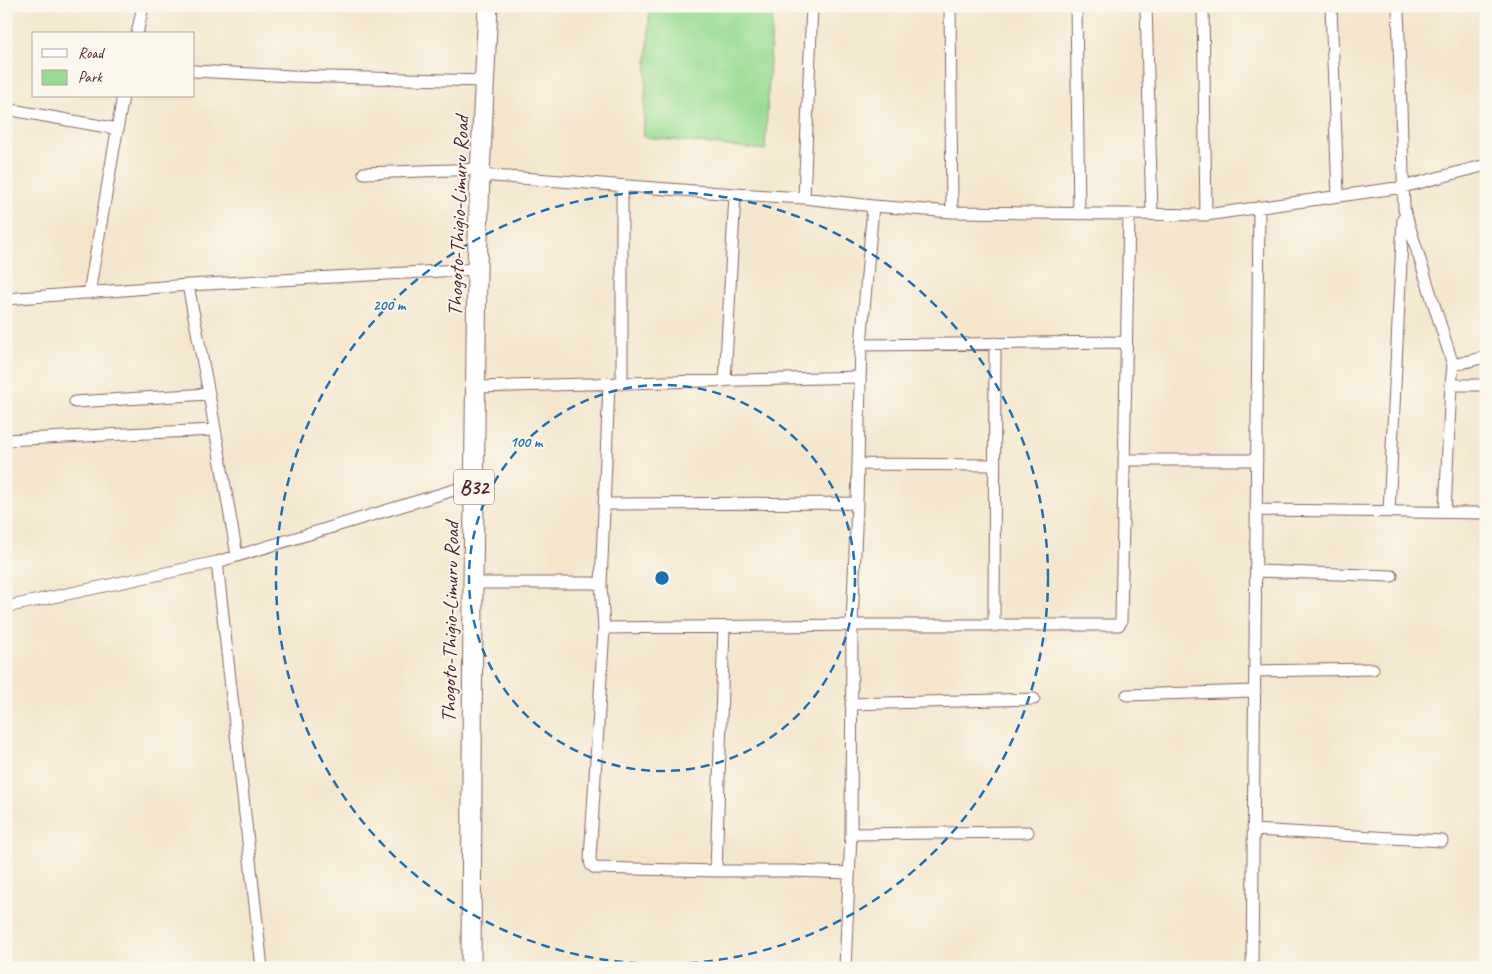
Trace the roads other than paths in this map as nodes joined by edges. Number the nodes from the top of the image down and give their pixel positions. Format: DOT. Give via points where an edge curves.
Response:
graph roads {
  1 [pos="143,6"];
  2 [pos="488,6"];
  3 [pos="812,6"];
  4 [pos="950,6"];
  5 [pos="1076,6"];
  6 [pos="1146,6"];
  7 [pos="1203,6"];
  8 [pos="1332,6"];
  9 [pos="1398,6"];
  10 [pos="137,32"];
  11 [pos="195,71"];
  12 [pos="484,81"];
  13 [pos="123,98"];
  14 [pos="6,108"];
  15 [pos="118,130"];
  16 [pos="1486,165"];
  17 [pos="480,172"];
  18 [pos="364,173"];
  19 [pos="622,186"];
  20 [pos="1403,187"];
  21 [pos="735,194"];
  22 [pos="1338,196"];
  23 [pos="804,198"];
  24 [pos="873,206"];
  25 [pos="1259,207"];
  26 [pos="1404,209"];
  27 [pos="952,212"];
  28 [pos="1079,214"];
  29 [pos="1129,214"];
  30 [pos="1152,214"];
  31 [pos="1206,215"];
  32 [pos="477,269"];
  33 [pos="188,285"];
  34 [pos="89,293"];
  35 [pos="6,299"];
  36 [pos="1126,342"];
  37 [pos="995,343"];
  38 [pos="861,345"];
  39 [pos="1486,357"];
  40 [pos="1453,365"];
  41 [pos="860,377"];
  42 [pos="725,381"];
  43 [pos="608,384"];
  44 [pos="622,384"];
  45 [pos="1451,385"];
  46 [pos="1486,385"];
  47 [pos="476,388"];
  48 [pos="209,394"];
  49 [pos="75,402"];
  50 [pos="215,430"];
  51 [pos="6,440"];
  52 [pos="1124,460"];
  53 [pos="1257,460"];
  54 [pos="858,464"];
  55 [pos="994,465"];
  56 [pos="474,482"];
  57 [pos="857,503"];
  58 [pos="604,504"];
  59 [pos="1256,510"];
  60 [pos="1389,511"];
  61 [pos="1446,512"];
  62 [pos="1486,513"];
  63 [pos="237,556"];
  64 [pos="217,562"];
  65 [pos="1256,571"];
  66 [pos="1392,576"];
  67 [pos="473,583"];
  68 [pos="601,585"];
  69 [pos="6,607"];
  70 [pos="852,625"];
  71 [pos="994,626"];
  72 [pos="724,627"];
  73 [pos="604,628"];
  74 [pos="1373,669"];
  75 [pos="1255,671"];
  76 [pos="1255,691"];
  77 [pos="1127,695"];
  78 [pos="1034,699"];
  79 [pos="851,704"];
  80 [pos="1254,830"];
  81 [pos="1028,832"];
  82 [pos="851,834"];
  83 [pos="1442,841"];
  84 [pos="716,871"];
  85 [pos="849,873"];
  86 [pos="262,968"];
  87 [pos="471,968"];
  88 [pos="845,968"];
  89 [pos="1252,968"];
  1 -- 10 [label="street"];
  2 -- 12 [label="highway, Thogoto-Thigio-Limuru Road / B32"];
  3 -- 23 [label="street"];
  4 -- 27 [label="street"];
  5 -- 28 [label="street"];
  6 -- 30 [label="street"];
  7 -- 31 [label="street"];
  8 -- 22 [label="street"];
  9 -- 20 [label="street"];
  11 -- 12 [label="street"];
  12 -- 17 [label="highway, Thogoto-Thigio-Limuru Road / B32"];
  13 -- 15 [label="street"];
  14 -- 15 [label="street"];
  15 -- 34 [label="street"];
  16 -- 20 [label="street"];
  17 -- 18 [label="street"];
  17 -- 19 [label="street"];
  17 -- 32 [label="highway, Thogoto-Thigio-Limuru Road / B32"];
  19 -- 21 [label="street"];
  19 -- 44 [label="street"];
  20 -- 22 [label="street"];
  20 -- 26 [label="street"];
  21 -- 23 [label="street"];
  21 -- 42 [label="street"];
  22 -- 25 [label="street"];
  23 -- 24 [label="street"];
  24 -- 27 [label="street"];
  24 -- 38 [label="street"];
  25 -- 31 [label="street"];
  25 -- 53 [label="street"];
  26 -- 40 [label="street"];
  26 -- 60 [label="street"];
  27 -- 28 [label="street"];
  28 -- 29 [label="street"];
  29 -- 30 [label="street"];
  29 -- 36 [label="street"];
  30 -- 31 [label="street"];
  32 -- 33 [label="street"];
  32 -- 47 [label="highway, Thogoto-Thigio-Limuru Road / B32"];
  33 -- 34 [label="street"];
  33 -- 48 [label="street"];
  34 -- 35 [label="street"];
  36 -- 37 [label="street"];
  36 -- 52 [label="street"];
  37 -- 38 [label="street"];
  37 -- 55 [label="street"];
  38 -- 41 [label="street"];
  39 -- 40 [label="street"];
  40 -- 45 [label="street"];
  41 -- 42 [label="street"];
  41 -- 54 [label="street"];
  42 -- 44 [label="street"];
  43 -- 44 [label="street"];
  43 -- 47 [label="street"];
  43 -- 58 [label="street"];
  45 -- 46 [label="street"];
  45 -- 61 [label="street"];
  47 -- 56 [label="highway, Thogoto-Thigio-Limuru Road / B32"];
  48 -- 49 [label="street"];
  48 -- 50 [label="street"];
  50 -- 51 [label="street"];
  50 -- 63 [label="street"];
  52 -- 53 [label="street"];
  52 -- 71 [label="street" via="1119,625"];
  53 -- 59 [label="street"];
  54 -- 55 [label="street"];
  54 -- 57 [label="street"];
  55 -- 71 [label="street"];
  56 -- 63 [label="street"];
  56 -- 67 [label="highway, Thogoto-Thigio-Limuru Road / B32"];
  57 -- 58 [label="street"];
  57 -- 70 [label="street"];
  58 -- 68 [label="street"];
  59 -- 60 [label="street"];
  59 -- 65 [label="street"];
  60 -- 61 [label="street"];
  61 -- 62 [label="street"];
  63 -- 64 [label="street"];
  64 -- 69 [label="street"];
  64 -- 86 [label="street"];
  65 -- 66 [label="street"];
  65 -- 75 [label="street"];
  67 -- 68 [label="street"];
  67 -- 87 [label="highway, Thogoto-Thigio-Limuru Road / B32"];
  68 -- 73 [label="street"];
  70 -- 71 [label="street"];
  70 -- 72 [label="street"];
  70 -- 79 [label="street"];
  72 -- 73 [label="street"];
  72 -- 84 [label="street"];
  73 -- 84 [label="street" via="591,865 595,868"];
  74 -- 75 [label="street"];
  75 -- 76 [label="street"];
  76 -- 77 [label="street"];
  76 -- 80 [label="street"];
  78 -- 79 [label="street"];
  79 -- 82 [label="street"];
  80 -- 83 [label="street"];
  80 -- 89 [label="street"];
  81 -- 82 [label="street"];
  82 -- 85 [label="street"];
  84 -- 85 [label="street"];
  85 -- 88 [label="street"];
}
